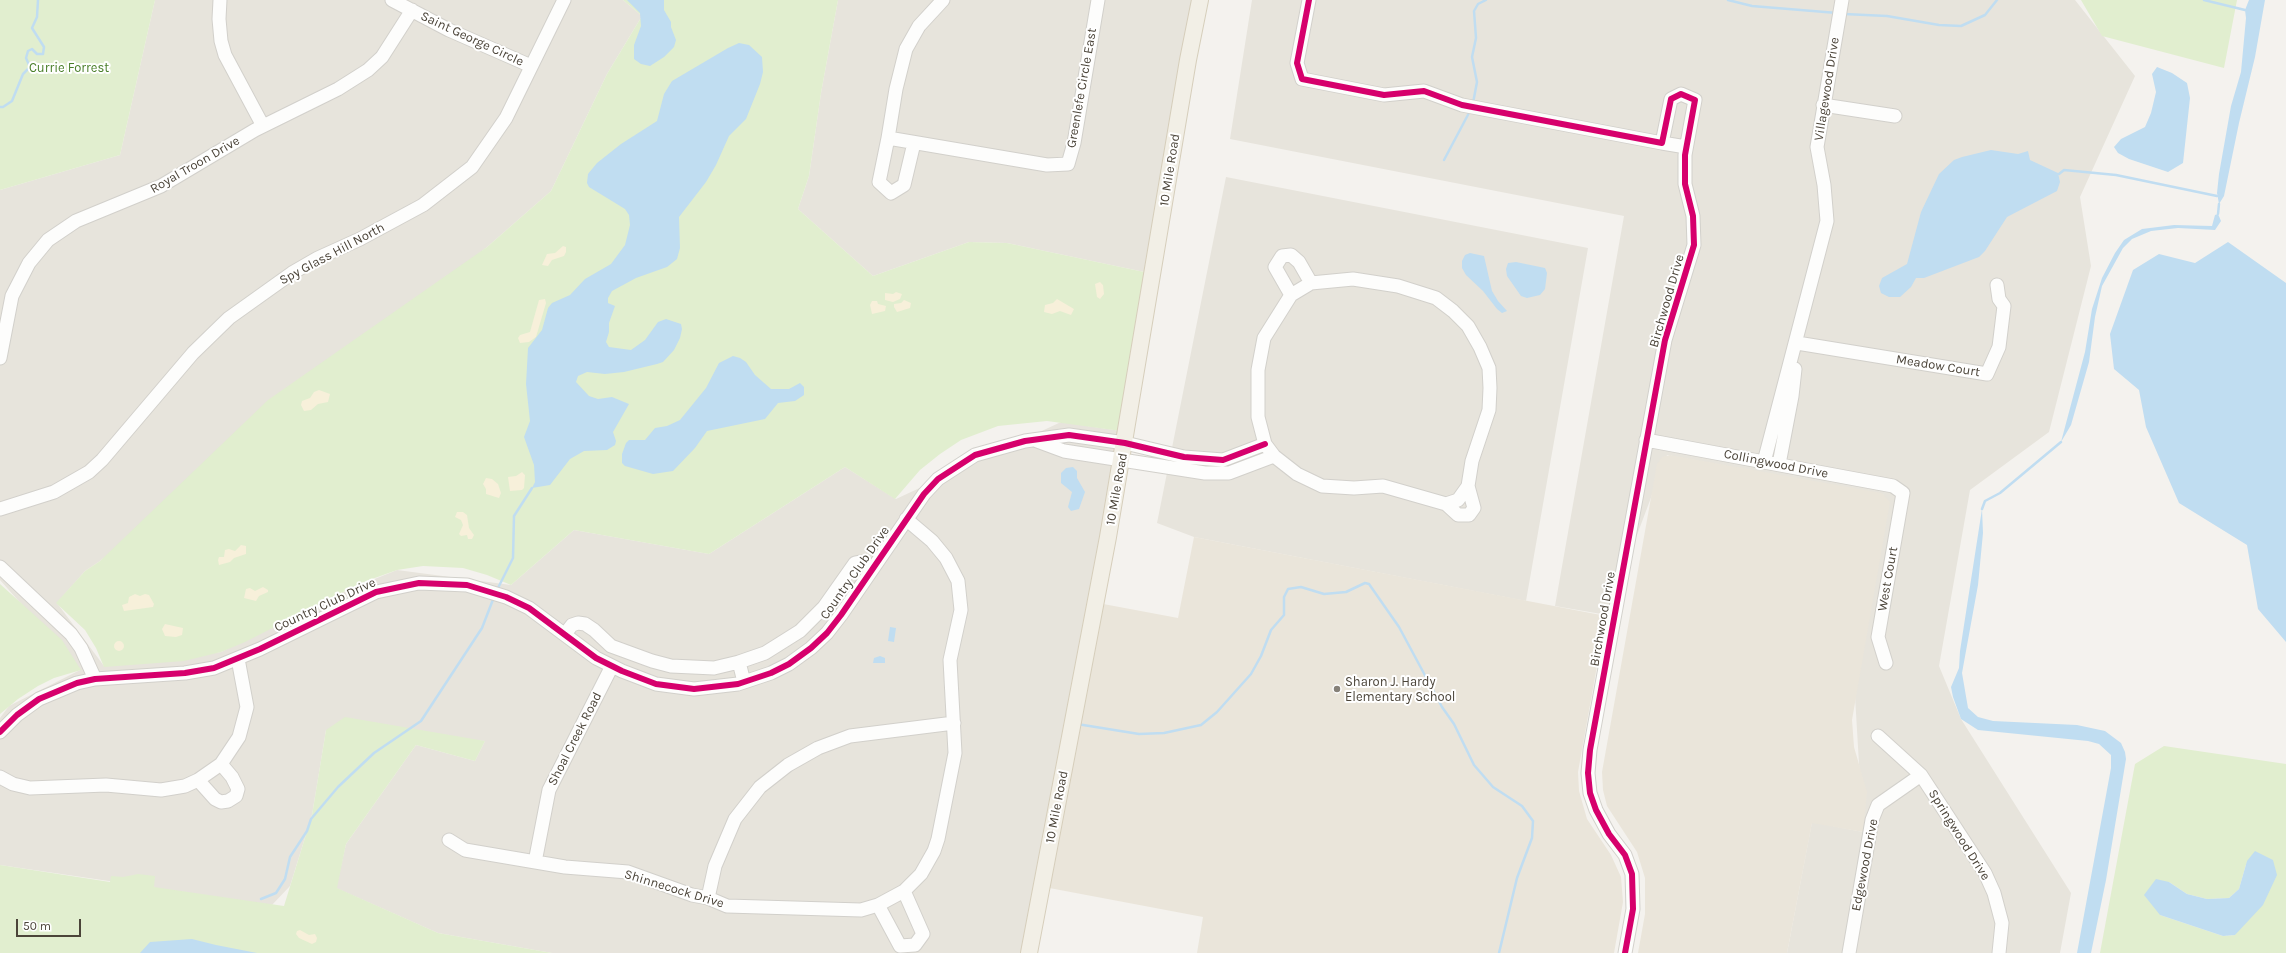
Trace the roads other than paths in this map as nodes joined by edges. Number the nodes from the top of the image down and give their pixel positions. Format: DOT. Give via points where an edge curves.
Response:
graph roads {
  1 [pos="220,0"];
  2 [pos="392,0"];
  3 [pos="564,0"];
  4 [pos="943,0"];
  5 [pos="1098,0"];
  6 [pos="1200,0"];
  7 [pos="1309,0"];
  8 [pos="1842,0"];
  9 [pos="412,10"];
  10 [pos="531,66"];
  11 [pos="1823,105"];
  12 [pos="1896,116"];
  13 [pos="263,126"];
  14 [pos="888,138"];
  15 [pos="914,143"];
  16 [pos="1662,143"];
  17 [pos="1686,147"];
  18 [pos="1311,283"];
  19 [pos="1997,285"];
  20 [pos="1291,295"];
  21 [pos="1797,343"];
  22 [pos="0,358"];
  23 [pos="1646,440"];
  24 [pos="1037,441"];
  25 [pos="1125,443"];
  26 [pos="1265,444"];
  27 [pos="1274,456"];
  28 [pos="1121,461"];
  29 [pos="1764,462"];
  30 [pos="1779,464"];
  31 [pos="1468,486"];
  32 [pos="1903,493"];
  33 [pos="1446,504"];
  34 [pos="0,509"];
  35 [pos="906,519"];
  36 [pos="0,567"];
  37 [pos="872,569"];
  38 [pos="565,634"];
  39 [pos="238,659"];
  40 [pos="739,662"];
  41 [pos="1886,663"];
  42 [pos="612,666"];
  43 [pos="94,680"];
  44 [pos="744,682"];
  45 [pos="954,723"];
  46 [pos="0,732"];
  47 [pos="1878,736"];
  48 [pos="221,764"];
  49 [pos="1921,775"];
  50 [pos="0,777"];
  51 [pos="198,780"];
  52 [pos="449,840"];
  53 [pos="535,862"];
  54 [pos="904,892"];
  55 [pos="708,898"];
  56 [pos="878,905"];
  57 [pos="1029,953"];
  58 [pos="1625,953"];
  59 [pos="1849,953"];
  60 [pos="1999,953"];
  1 -- 13 [label="street" via="221,41 225,55"];
  2 -- 9 [label="street, Saint George Circle"];
  3 -- 10 [label="street, Spy Glass Hill North"];
  4 -- 14 [label="street" via="920,26 906,49"];
  5 -- 15 [label="street, Greenlefe Circle East" via="1074,143 1068,164 1047,165"];
  6 -- 25 [label="main road, 10 Mile Road"];
  7 -- 16 [label="street" via="1297,63 1302,79 1384,95 1424,91 1462,105"];
  8 -- 11 [label="street, Villagewood Drive"];
  9 -- 10 [label="street, Saint George Circle" via="449,30"];
  9 -- 13 [label="street, Royal Troon Drive" via="390,47 368,70 338,89"];
  10 -- 34 [label="street, Spy Glass Hill North" via="506,118 472,167 462,176 423,204 360,239 318,258 261,294 229,318 193,354 89,472 54,492"];
  11 -- 12 [label="street"];
  11 -- 21 [label="street, Villagewood Drive" via="1817,147 1827,220"];
  13 -- 22 [label="street, Royal Troon Drive" via="161,186 76,221 48,240 29,263 12,296"];
  14 -- 15 [label="street, Greenlefe Circle East"];
  14 -- 15 [label="street" via="879,182 891,192 904,185"];
  16 -- 17 [label="street"];
  16 -- 17 [label="street, Birchwood Drive" via="1671,99 1681,94 1695,100"];
  17 -- 23 [label="street, Birchwood Drive" via="1685,184 1693,216 1694,245 1665,340"];
  18 -- 20 [label="street"];
  18 -- 20 [label="street" via="1299,262 1291,255 1282,256 1275,267"];
  18 -- 31 [label="street" via="1353,279 1398,286 1436,298 1468,326 1488,368 1490,388 1489,410 1472,461"];
  19 -- 21 [label="street, Meadow Court" via="1999,299 2004,306 2000,347 1987,374"];
  20 -- 26 [label="street" via="1264,338 1258,370 1258,417"];
  21 -- 29 [label="street, Villagewood Drive"];
  21 -- 30 [label="street, Villagewood Drive" via="1792,396"];
  23 -- 29 [label="street, Collingwood Drive"];
  23 -- 58 [label="street, Birchwood Drive" via="1588,773 1590,793 1596,810 1609,834 1625,855 1632,874 1633,909"];
  24 -- 25 [label="street, Country Club Drive" via="1057,435 1069,435"];
  24 -- 28 [label="street, Country Club Drive" via="1064,451"];
  24 -- 35 [label="street, Country Club Drive" via="976,455 938,479"];
  25 -- 26 [label="street, Country Club Drive" via="1184,457 1223,460"];
  25 -- 28 [label="main road, 10 Mile Road"];
  26 -- 27 [label="street"];
  27 -- 28 [label="street, Country Club Drive" via="1229,473 1205,473"];
  27 -- 33 [label="street" via="1297,474 1322,486 1383,486"];
  28 -- 57 [label="main road, 10 Mile Road"];
  29 -- 30 [label="street, Collingwood Drive"];
  30 -- 32 [label="street, Collingwood Drive" via="1893,486"];
  31 -- 33 [label="street" via="1458,500"];
  31 -- 33 [label="street" via="1474,508 1469,516 1458,515"];
  32 -- 41 [label="street, West Court" via="1878,637"];
  35 -- 37 [label="street, Country Club Drive"];
  35 -- 45 [label="street, Shinnecock Drive" via="932,541 958,581 961,610 950,660"];
  36 -- 43 [label="street" via="71,634 81,648"];
  37 -- 40 [label="street" via="860,562 855,563 824,607 800,631 765,653"];
  37 -- 44 [label="street, Country Club Drive" via="842,615 811,648 783,667"];
  38 -- 39 [label="street, Country Club Drive" via="529,608 488,590 467,585 419,583 376,592"];
  38 -- 40 [label="street" via="572,625 585,624 611,646 671,666 714,668"];
  38 -- 42 [label="street, Country Club Drive" via="596,658"];
  39 -- 43 [label="street, Country Club Drive" via="214,668 185,673"];
  39 -- 48 [label="street" via="247,707 239,737"];
  40 -- 44 [label="street"];
  42 -- 44 [label="street, Country Club Drive" via="638,678 672,687 718,688"];
  42 -- 53 [label="street, Shoal Creek Road" via="549,790"];
  43 -- 46 [label="street, Country Club Drive" via="77,683 39,699"];
  45 -- 54 [label="street, Shinnecock Drive" via="955,753 938,839 921,874"];
  45 -- 55 [label="street" via="850,736 818,748 788,765 760,787 736,819 715,866"];
  47 -- 49 [label="street, Springwood Drive"];
  48 -- 51 [label="street"];
  48 -- 51 [label="street" via="238,789 236,796 222,802 215,799"];
  49 -- 59 [label="street, Edgewood Drive" via="1878,805 1872,820"];
  49 -- 60 [label="street, Springwood Drive" via="1985,873 1994,893 2002,923"];
  50 -- 51 [label="street" via="13,784 30,788 106,785 161,790 185,786"];
  52 -- 53 [label="street, Shinnecock Drive" via="464,850"];
  53 -- 55 [label="street, Shinnecock Drive" via="628,872 692,895"];
  54 -- 56 [label="street, Shinnecock Drive"];
  54 -- 56 [label="street" via="923,934 915,945 900,946"];
  55 -- 56 [label="street, Shinnecock Drive" via="727,906 861,910"];
}
